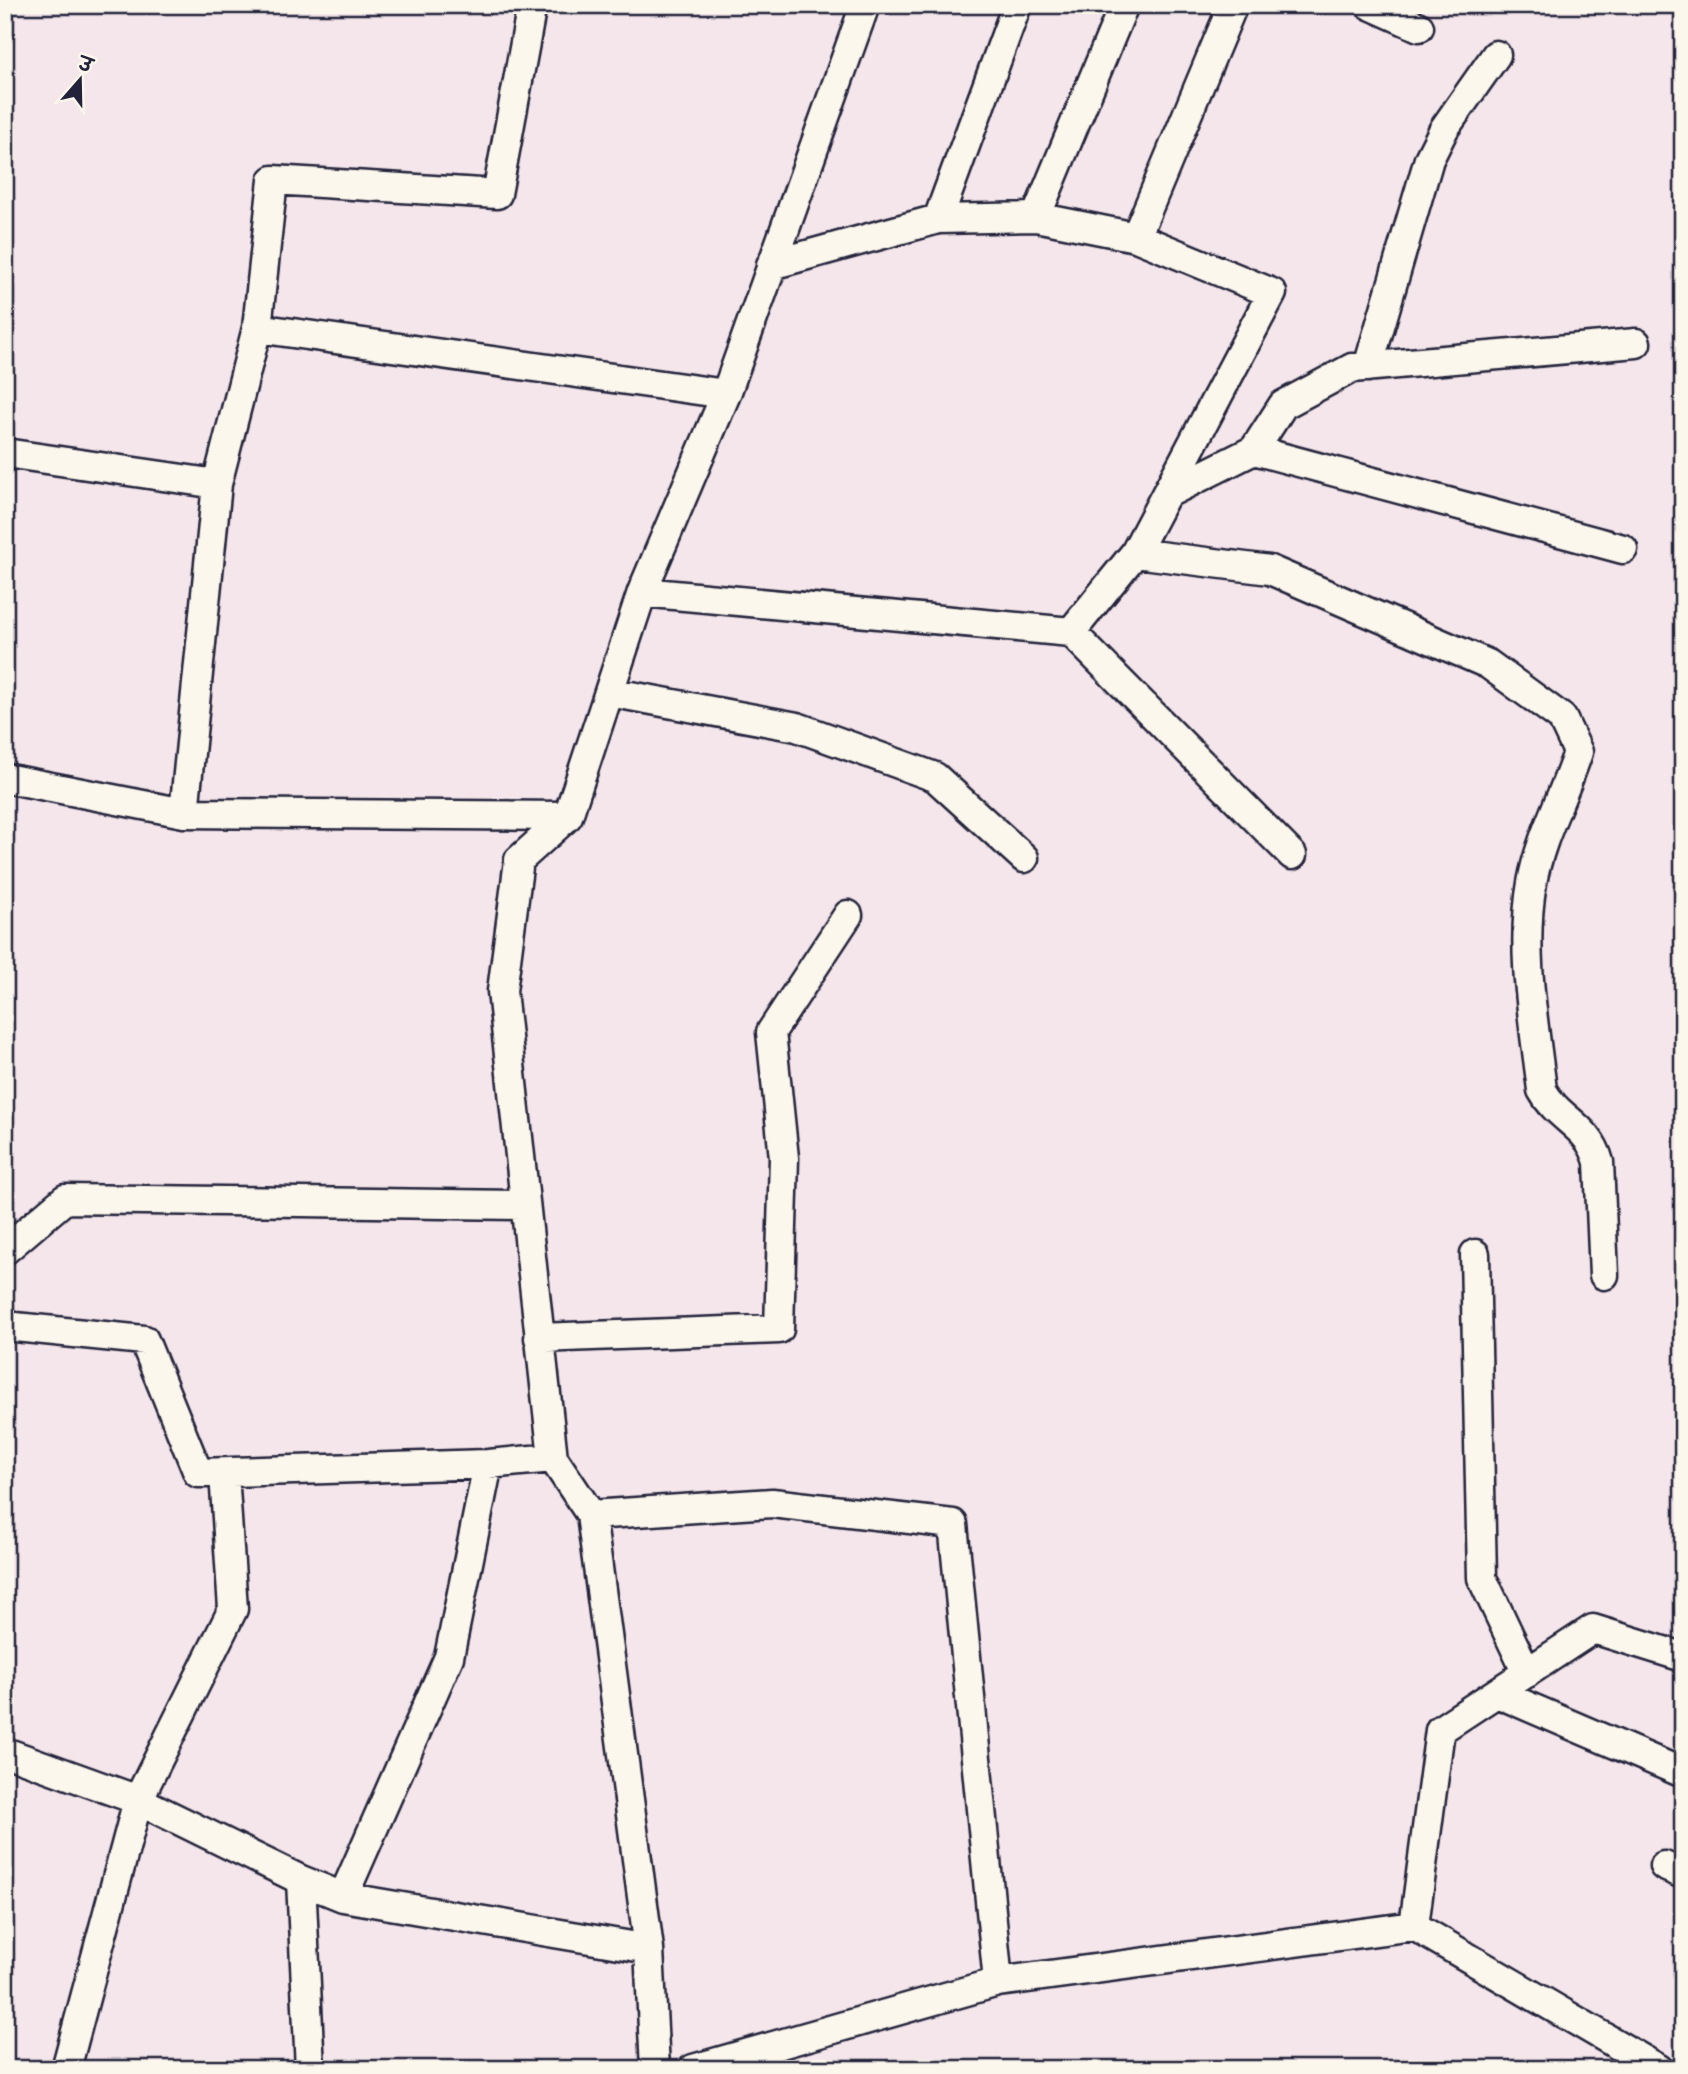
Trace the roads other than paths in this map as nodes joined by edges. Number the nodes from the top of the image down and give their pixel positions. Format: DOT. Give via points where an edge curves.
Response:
graph roads {
  1 [pos="532,5"];
  2 [pos="865,5"];
  3 [pos="1017,5"];
  4 [pos="1124,5"];
  5 [pos="1233,5"];
  6 [pos="1370,5"];
  7 [pos="1419,27"];
  8 [pos="1496,55"];
  9 [pos="1036,217"];
  10 [pos="938,219"];
  11 [pos="1136,237"];
  12 [pos="771,265"];
  13 [pos="257,328"];
  14 [pos="1636,343"];
  15 [pos="1368,367"];
  16 [pos="726,394"];
  17 [pos="1254,450"];
  18 [pos="5,453"];
  19 [pos="217,484"];
  20 [pos="1166,494"];
  21 [pos="1623,549"];
  22 [pos="1135,553"];
  23 [pos="642,592"];
  24 [pos="1071,632"];
  25 [pos="609,692"];
  26 [pos="5,778"];
  27 [pos="184,813"];
  28 [pos="503,815"];
  29 [pos="568,816"];
  30 [pos="1292,855"];
  31 [pos="1024,858"];
  32 [pos="519,860"];
  33 [pos="848,915"];
  34 [pos="524,1205"];
  35 [pos="5,1250"];
  36 [pos="1475,1254"];
  37 [pos="1604,1275"];
  38 [pos="5,1326"];
  39 [pos="539,1338"];
  40 [pos="553,1458"];
  41 [pos="488,1464"];
  42 [pos="224,1473"];
  43 [pos="591,1516"];
  44 [pos="1683,1657"];
  45 [pos="1527,1673"];
  46 [pos="1497,1693"];
  47 [pos="5,1752"];
  48 [pos="1683,1773"];
  49 [pos="138,1800"];
  50 [pos="301,1880"];
  51 [pos="343,1897"];
  52 [pos="1414,1926"];
  53 [pos="649,1949"];
  54 [pos="998,1982"];
  55 [pos="66,2069"];
  56 [pos="310,2069"];
  57 [pos="655,2069"];
  58 [pos="693,2069"];
  59 [pos="1659,2069"];
  1 -- 13 [label="street" via="497,194 273,180"];
  2 -- 12 [label="street"];
  3 -- 10 [label="street"];
  4 -- 9 [label="street"];
  5 -- 11 [label="street"];
  6 -- 7 [label="street"];
  8 -- 15 [label="street" via="1444,129 1429,159"];
  9 -- 10 [label="street"];
  9 -- 11 [label="street"];
  10 -- 12 [label="street"];
  11 -- 20 [label="street" via="1272,293"];
  12 -- 16 [label="street"];
  13 -- 16 [label="street"];
  13 -- 19 [label="street"];
  14 -- 15 [label="street"];
  15 -- 17 [label="street" via="1352,368 1283,405"];
  16 -- 23 [label="street"];
  17 -- 20 [label="street"];
  17 -- 21 [label="street"];
  18 -- 19 [label="street"];
  19 -- 27 [label="street"];
  20 -- 22 [label="street"];
  22 -- 24 [label="street"];
  22 -- 37 [label="street" via="1270,570 1488,664 1562,718 1578,752 1548,826 1532,882 1528,949 1542,1090 1595,1146 1600,1162"];
  23 -- 24 [label="street"];
  23 -- 25 [label="street"];
  24 -- 30 [label="street"];
  25 -- 29 [label="street"];
  25 -- 31 [label="street" via="797,727 935,777"];
  26 -- 27 [label="street"];
  27 -- 28 [label="street"];
  28 -- 29 [label="street"];
  28 -- 32 [label="street"];
  29 -- 32 [label="street"];
  32 -- 34 [label="street" via="502,991"];
  33 -- 39 [label="street" via="771,1032 784,1158 779,1329"];
  34 -- 35 [label="street" via="65,1199"];
  34 -- 39 [label="street"];
  36 -- 45 [label="street" via="1482,1578"];
  38 -- 42 [label="street" via="144,1340 198,1473"];
  39 -- 40 [label="street"];
  40 -- 41 [label="street"];
  40 -- 43 [label="street"];
  41 -- 42 [label="street"];
  41 -- 51 [label="street" via="449,1657"];
  42 -- 49 [label="street" via="233,1609"];
  43 -- 53 [label="street"];
  43 -- 54 [label="street" via="772,1503 953,1524"];
  44 -- 45 [label="street" via="1593,1629"];
  45 -- 46 [label="street"];
  46 -- 48 [label="street"];
  46 -- 52 [label="street" via="1440,1730"];
  47 -- 49 [label="street"];
  49 -- 50 [label="street"];
  49 -- 55 [label="street"];
  50 -- 51 [label="street"];
  50 -- 56 [label="street"];
  51 -- 53 [label="street"];
  52 -- 54 [label="street"];
  52 -- 59 [label="street"];
  53 -- 57 [label="street"];
  54 -- 58 [label="street"];
}
